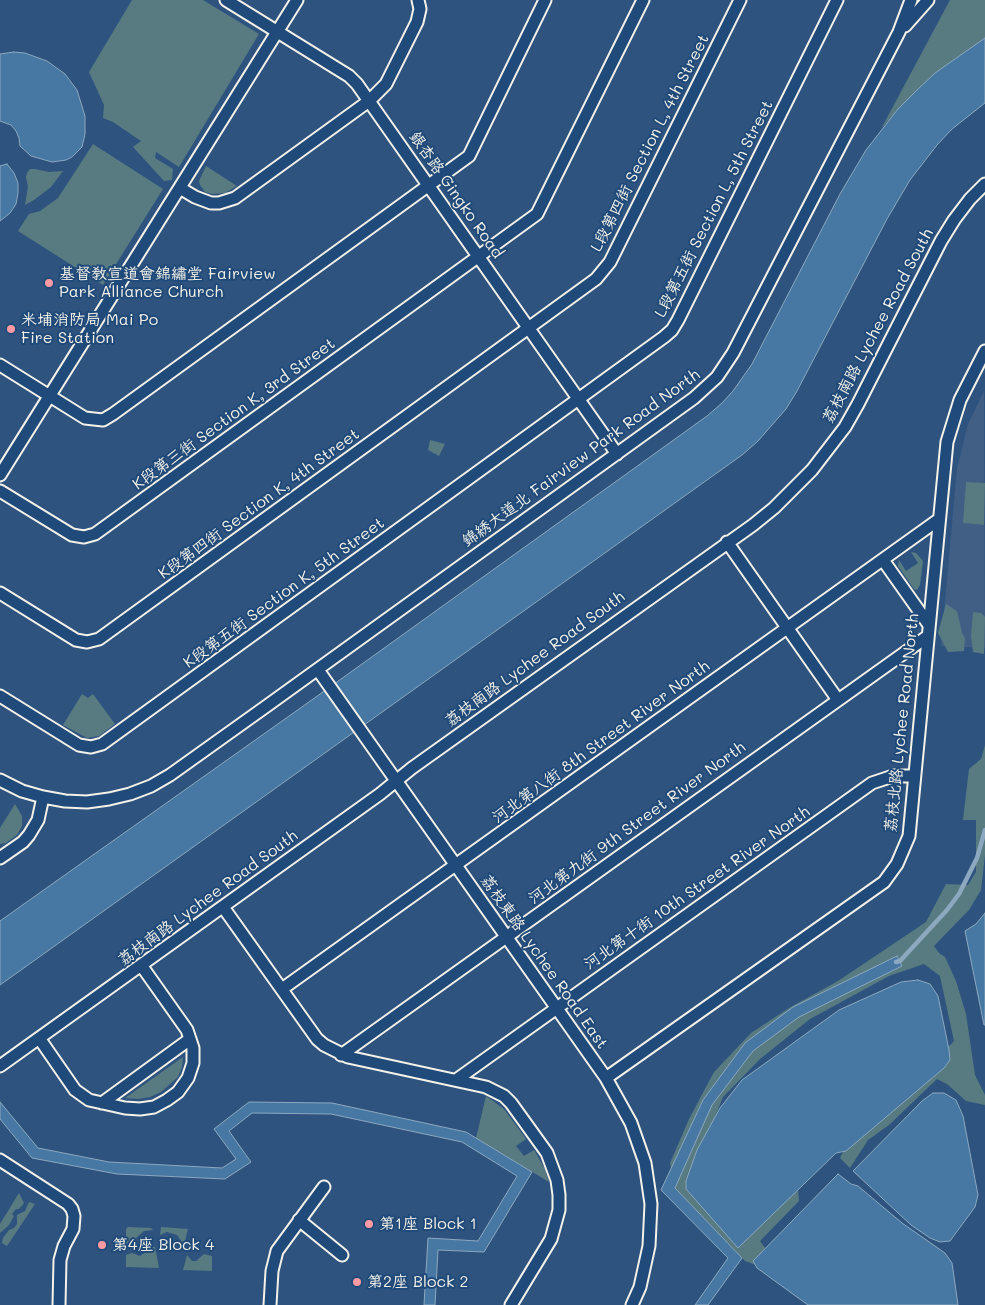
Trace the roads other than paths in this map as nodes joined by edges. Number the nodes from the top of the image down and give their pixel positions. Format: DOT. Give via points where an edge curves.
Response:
graph roads {
  1 [pos="226,0"];
  2 [pos="297,0"];
  3 [pos="418,0"];
  4 [pos="545,0"];
  5 [pos="643,0"];
  6 [pos="740,0"];
  7 [pos="837,0"];
  8 [pos="911,0"];
  9 [pos="928,0"];
  10 [pos="277,32"];
  11 [pos="899,32"];
  12 [pos="369,101"];
  13 [pos="985,184"];
  14 [pos="428,185"];
  15 [pos="180,188"];
  16 [pos="479,256"];
  17 [pos="529,328"];
  18 [pos="985,351"];
  19 [pos="0,365"];
  20 [pos="49,396"];
  21 [pos="579,399"];
  22 [pos="617,454"];
  23 [pos="0,475"];
  24 [pos="0,491"];
  25 [pos="938,520"];
  26 [pos="727,542"];
  27 [pos="883,560"];
  28 [pos="0,593"];
  29 [pos="788,628"];
  30 [pos="928,630"];
  31 [pos="318,670"];
  32 [pos="0,696"];
  33 [pos="838,700"];
  34 [pos="914,776"];
  35 [pos="0,780"];
  36 [pos="396,780"];
  37 [pos="43,797"];
  38 [pos="0,858"];
  39 [pos="456,865"];
  40 [pos="223,907"];
  41 [pos="506,936"];
  42 [pos="141,965"];
  43 [pos="282,989"];
  44 [pos="557,1008"];
  45 [pos="39,1038"];
  46 [pos="190,1039"];
  47 [pos="341,1055"];
  48 [pos="0,1066"];
  49 [pos="606,1078"];
  50 [pos="456,1080"];
  51 [pos="102,1103"];
  52 [pos="0,1160"];
  53 [pos="324,1187"];
  54 [pos="299,1220"];
  55 [pos="342,1255"];
  56 [pos="59,1305"];
  57 [pos="270,1305"];
  58 [pos="511,1305"];
  59 [pos="632,1305"];
  1 -- 10 [label="street, 銀杏路 Gingko Road"];
  2 -- 10 [label="street"];
  3 -- 12 [label="street" via="417,22 386,84"];
  4 -- 14 [label="street" via="469,156"];
  5 -- 16 [label="street, K段第三街 Section K, 3rd Street" via="537,214"];
  6 -- 17 [label="street, L段第四街 Section L, 4th Street" via="610,262 596,279"];
  7 -- 21 [label="street, L段第五街 Section L, 5th Street" via="675,325 664,337"];
  8 -- 11 [label="street"];
  9 -- 11 [label="street"];
  10 -- 12 [label="street, 銀杏路 Gingko Road" via="349,76"];
  10 -- 15 [label="street"];
  11 -- 22 [label="street, 錦綉大道北 Fairview Park Road North" via="742,338 725,365 694,398"];
  12 -- 14 [label="street, 銀杏路 Gingko Road"];
  12 -- 15 [label="street" via="235,198 210,203"];
  13 -- 26 [label="street, 荔枝南路 Lychee Road South" via="959,213 941,241 858,404 829,449 781,502"];
  14 -- 16 [label="street, 銀杏路 Gingko Road"];
  14 -- 20 [label="street" via="108,418 85,418"];
  15 -- 20 [label="street"];
  16 -- 17 [label="street, 銀杏路 Gingko Road"];
  16 -- 24 [label="street, K段第三街 Section K, 3rd Street" via="95,534 84,537 72,535"];
  17 -- 21 [label="street, 銀杏路 Gingko Road"];
  17 -- 28 [label="street, K段第四街 Section K, 4th Street" via="99,639 76,640"];
  18 -- 25 [label="street, 荔枝北路 Lychee Road North" via="950,428"];
  19 -- 20 [label="street"];
  20 -- 23 [label="street"];
  21 -- 22 [label="street, 銀杏路 Gingko Road"];
  21 -- 32 [label="street, K段第五街 Section K, 5th Street" via="102,744 91,747 79,745"];
  22 -- 31 [label="street, 錦綉大道北 Fairview Park Road North"];
  25 -- 27 [label="street, 河北第八街 8th Street River North"];
  25 -- 30 [label="street, 荔枝北路 Lychee Road North"];
  26 -- 29 [label="street"];
  26 -- 36 [label="street, 荔枝南路 Lychee Road South"];
  27 -- 29 [label="street, 河北第八街 8th Street River North"];
  27 -- 30 [label="street"];
  29 -- 33 [label="street"];
  29 -- 39 [label="street, 河北第八街 8th Street River North"];
  30 -- 33 [label="street, 河北第九街 9th Street River North"];
  30 -- 34 [label="street, 荔枝北路 Lychee Road North"];
  31 -- 36 [label="street, 荔枝東路 Lychee Road East"];
  31 -- 37 [label="street, 錦綉大道北 Fairview Park Road North" via="151,786 116,798 87,802"];
  33 -- 41 [label="street, 河北第九街 9th Street River North"];
  34 -- 44 [label="street, 河北第十街 10th Street River North" via="893,776 872,783"];
  34 -- 49 [label="street, 荔枝北路 Lychee Road North" via="909,836 897,864 884,882"];
  35 -- 37 [label="street, 錦綉大道北 Fairview Park Road North"];
  36 -- 39 [label="street, 荔枝東路 Lychee Road East"];
  36 -- 40 [label="street, 荔枝南路 Lychee Road South"];
  37 -- 38 [label="street" via="34,828 23,842"];
  39 -- 41 [label="street, 荔枝東路 Lychee Road East"];
  39 -- 43 [label="street, 河北第八街 8th Street River North"];
  40 -- 42 [label="street, 荔枝南路 Lychee Road South"];
  40 -- 43 [label="street"];
  41 -- 44 [label="street, 荔枝東路 Lychee Road East"];
  41 -- 47 [label="street, 河北第九街 9th Street River North"];
  42 -- 45 [label="street, 荔枝南路 Lychee Road South"];
  42 -- 46 [label="street"];
  43 -- 47 [label="street" via="317,1039"];
  44 -- 49 [label="street, 荔枝東路 Lychee Road East"];
  44 -- 50 [label="street, 河北第十街 10th Street River North"];
  45 -- 48 [label="street, 荔枝南路 Lychee Road South"];
  45 -- 51 [label="street" via="75,1090 89,1100"];
  46 -- 51 [label="street"];
  46 -- 51 [label="street" via="193,1063 178,1092 154,1106 140,1109"];
  47 -- 50 [label="street"];
  49 -- 59 [label="street, 荔枝東路 Lychee Road East" via="639,1142 649,1183 649,1246 642,1280"];
  50 -- 58 [label="street" via="486,1087 511,1102 546,1153 557,1180 559,1210 551,1239"];
  52 -- 56 [label="street" via="72,1209 73,1229 60,1260"];
  53 -- 54 [label="street"];
  54 -- 55 [label="street"];
  54 -- 57 [label="street" via="277,1251"];
}
